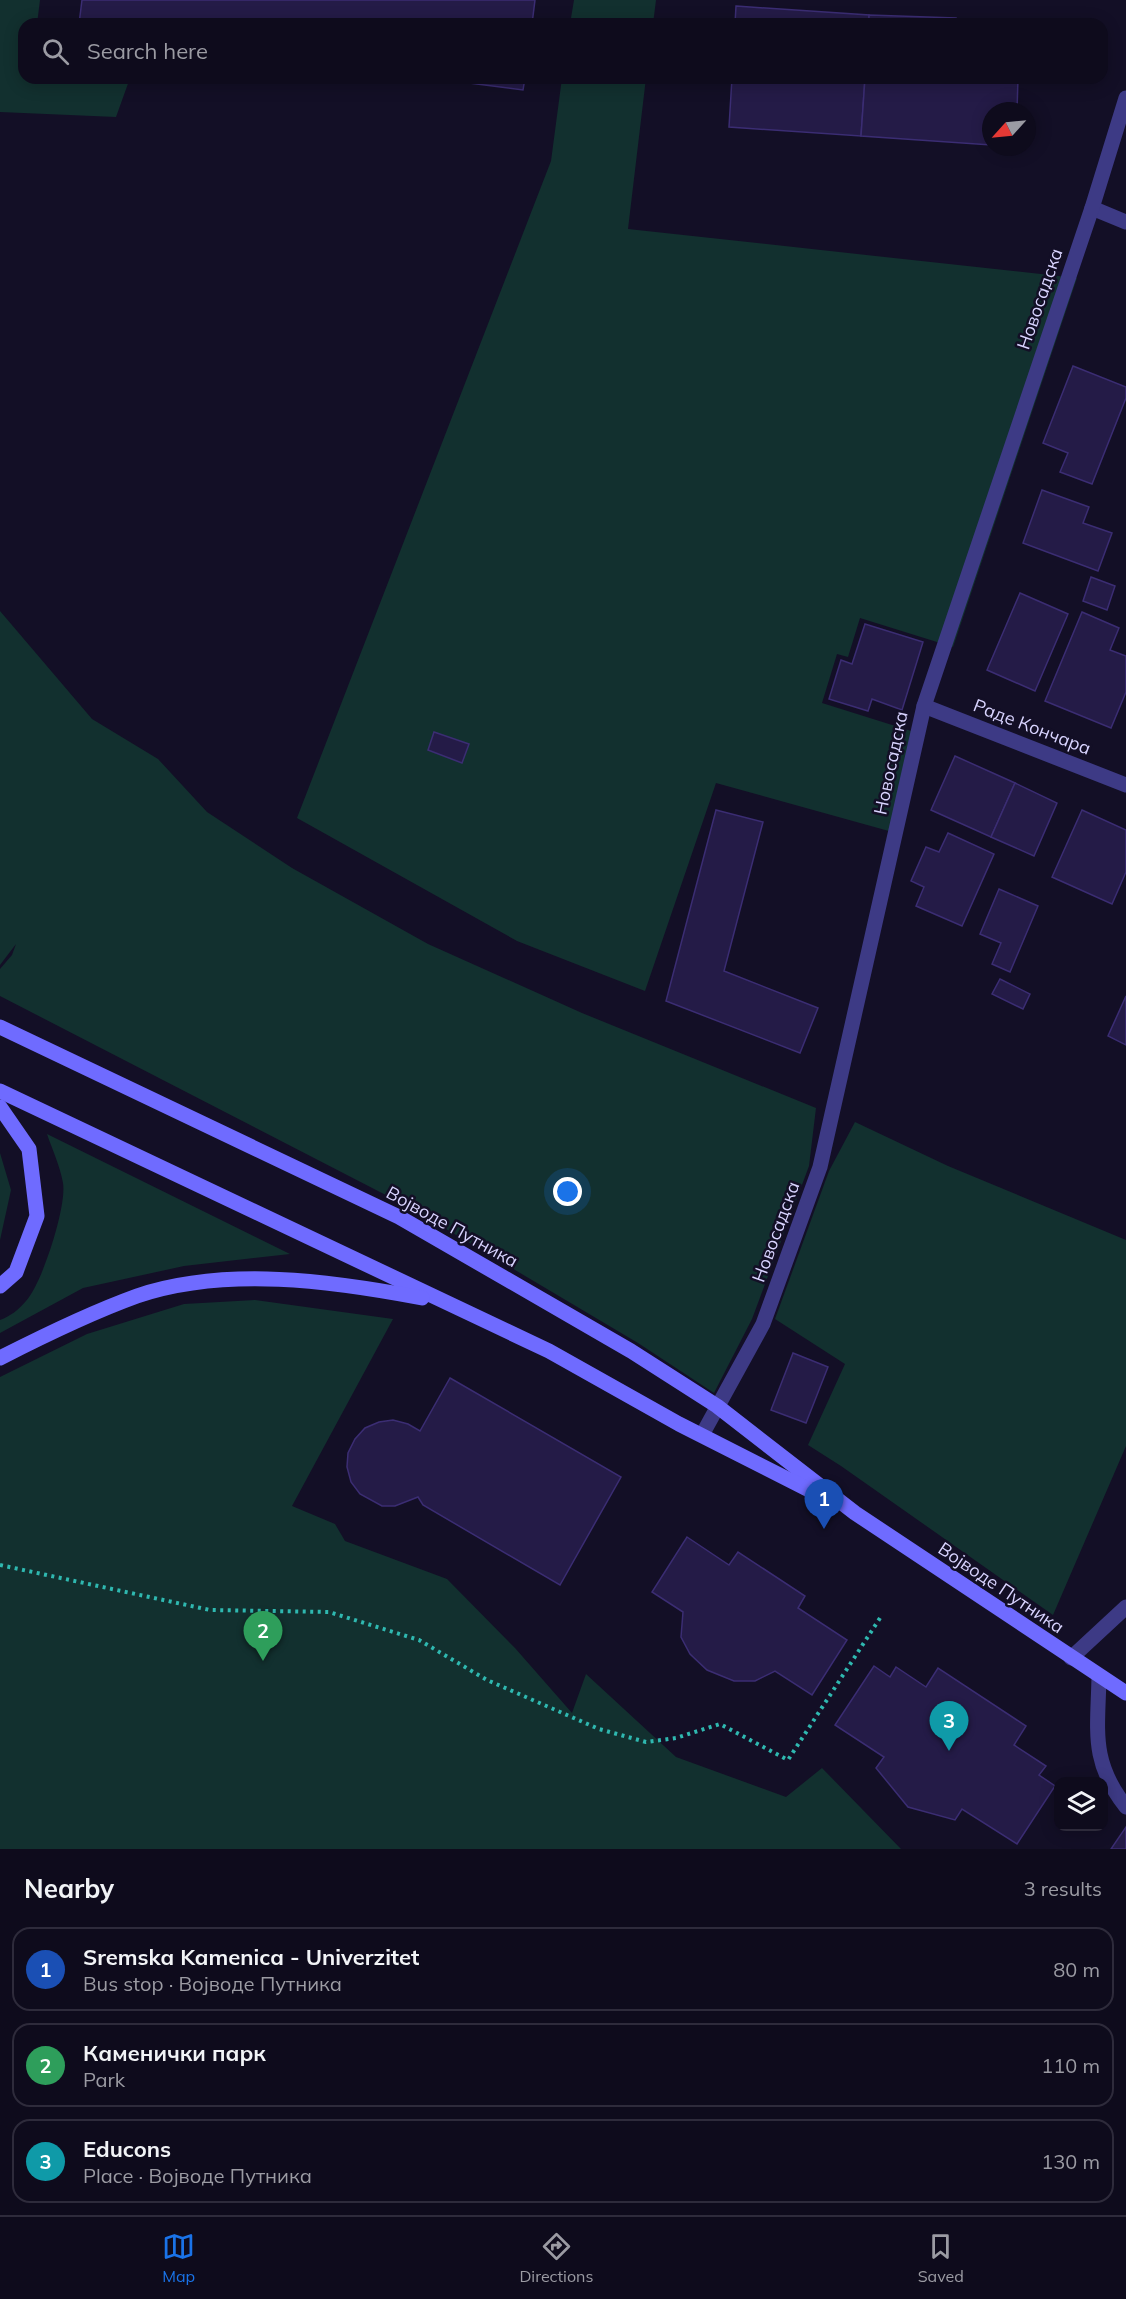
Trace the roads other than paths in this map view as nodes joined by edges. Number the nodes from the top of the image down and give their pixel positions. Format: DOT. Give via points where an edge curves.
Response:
graph roads {
  1 [pos="1126,98"];
  2 [pos="1092,208"];
  3 [pos="1126,222"];
  4 [pos="924,706"];
  5 [pos="1126,785"];
  6 [pos="0,1027"];
  7 [pos="0,1091"];
  8 [pos="0,1107"];
  9 [pos="0,1286"];
  10 [pos="445,1303"];
  11 [pos="0,1358"];
  12 [pos="717,1406"];
  13 [pos="702,1435"];
  14 [pos="855,1514"];
  15 [pos="1126,1607"];
  16 [pos="1071,1658"];
  17 [pos="1099,1676"];
  18 [pos="1126,1693"];
  19 [pos="1126,1807"];
  1 -- 2 [label="street, Новосадска"];
  2 -- 3 [label="street"];
  2 -- 4 [label="street, Новосадска"];
  4 -- 5 [label="street, Раде Кончара"];
  4 -- 12 [label="street, Новосадска" via="820,1167 763,1324"];
  6 -- 12 [label="main road, Војводе Путника" via="399,1217 631,1351"];
  7 -- 10 [label="main road, Војводе Путника"];
  8 -- 9 [label="main road" via="29,1149 37,1216 16,1272"];
  10 -- 11 [label="main road" via="348,1284 217,1280 140,1296 63,1326"];
  10 -- 13 [label="main road, Војводе Путника" via="549,1351"];
  12 -- 13 [label="street, Новосадска"];
  12 -- 14 [label="main road, Војводе Путника"];
  13 -- 14 [label="main road, Војводе Путника"];
  14 -- 16 [label="main road, Војводе Путника"];
  15 -- 16 [label="street"];
  16 -- 17 [label="main road, Војводе Путника"];
  17 -- 18 [label="main road, Војводе Путника"];
  17 -- 19 [label="street" via="1097,1746 1104,1774"];
}
